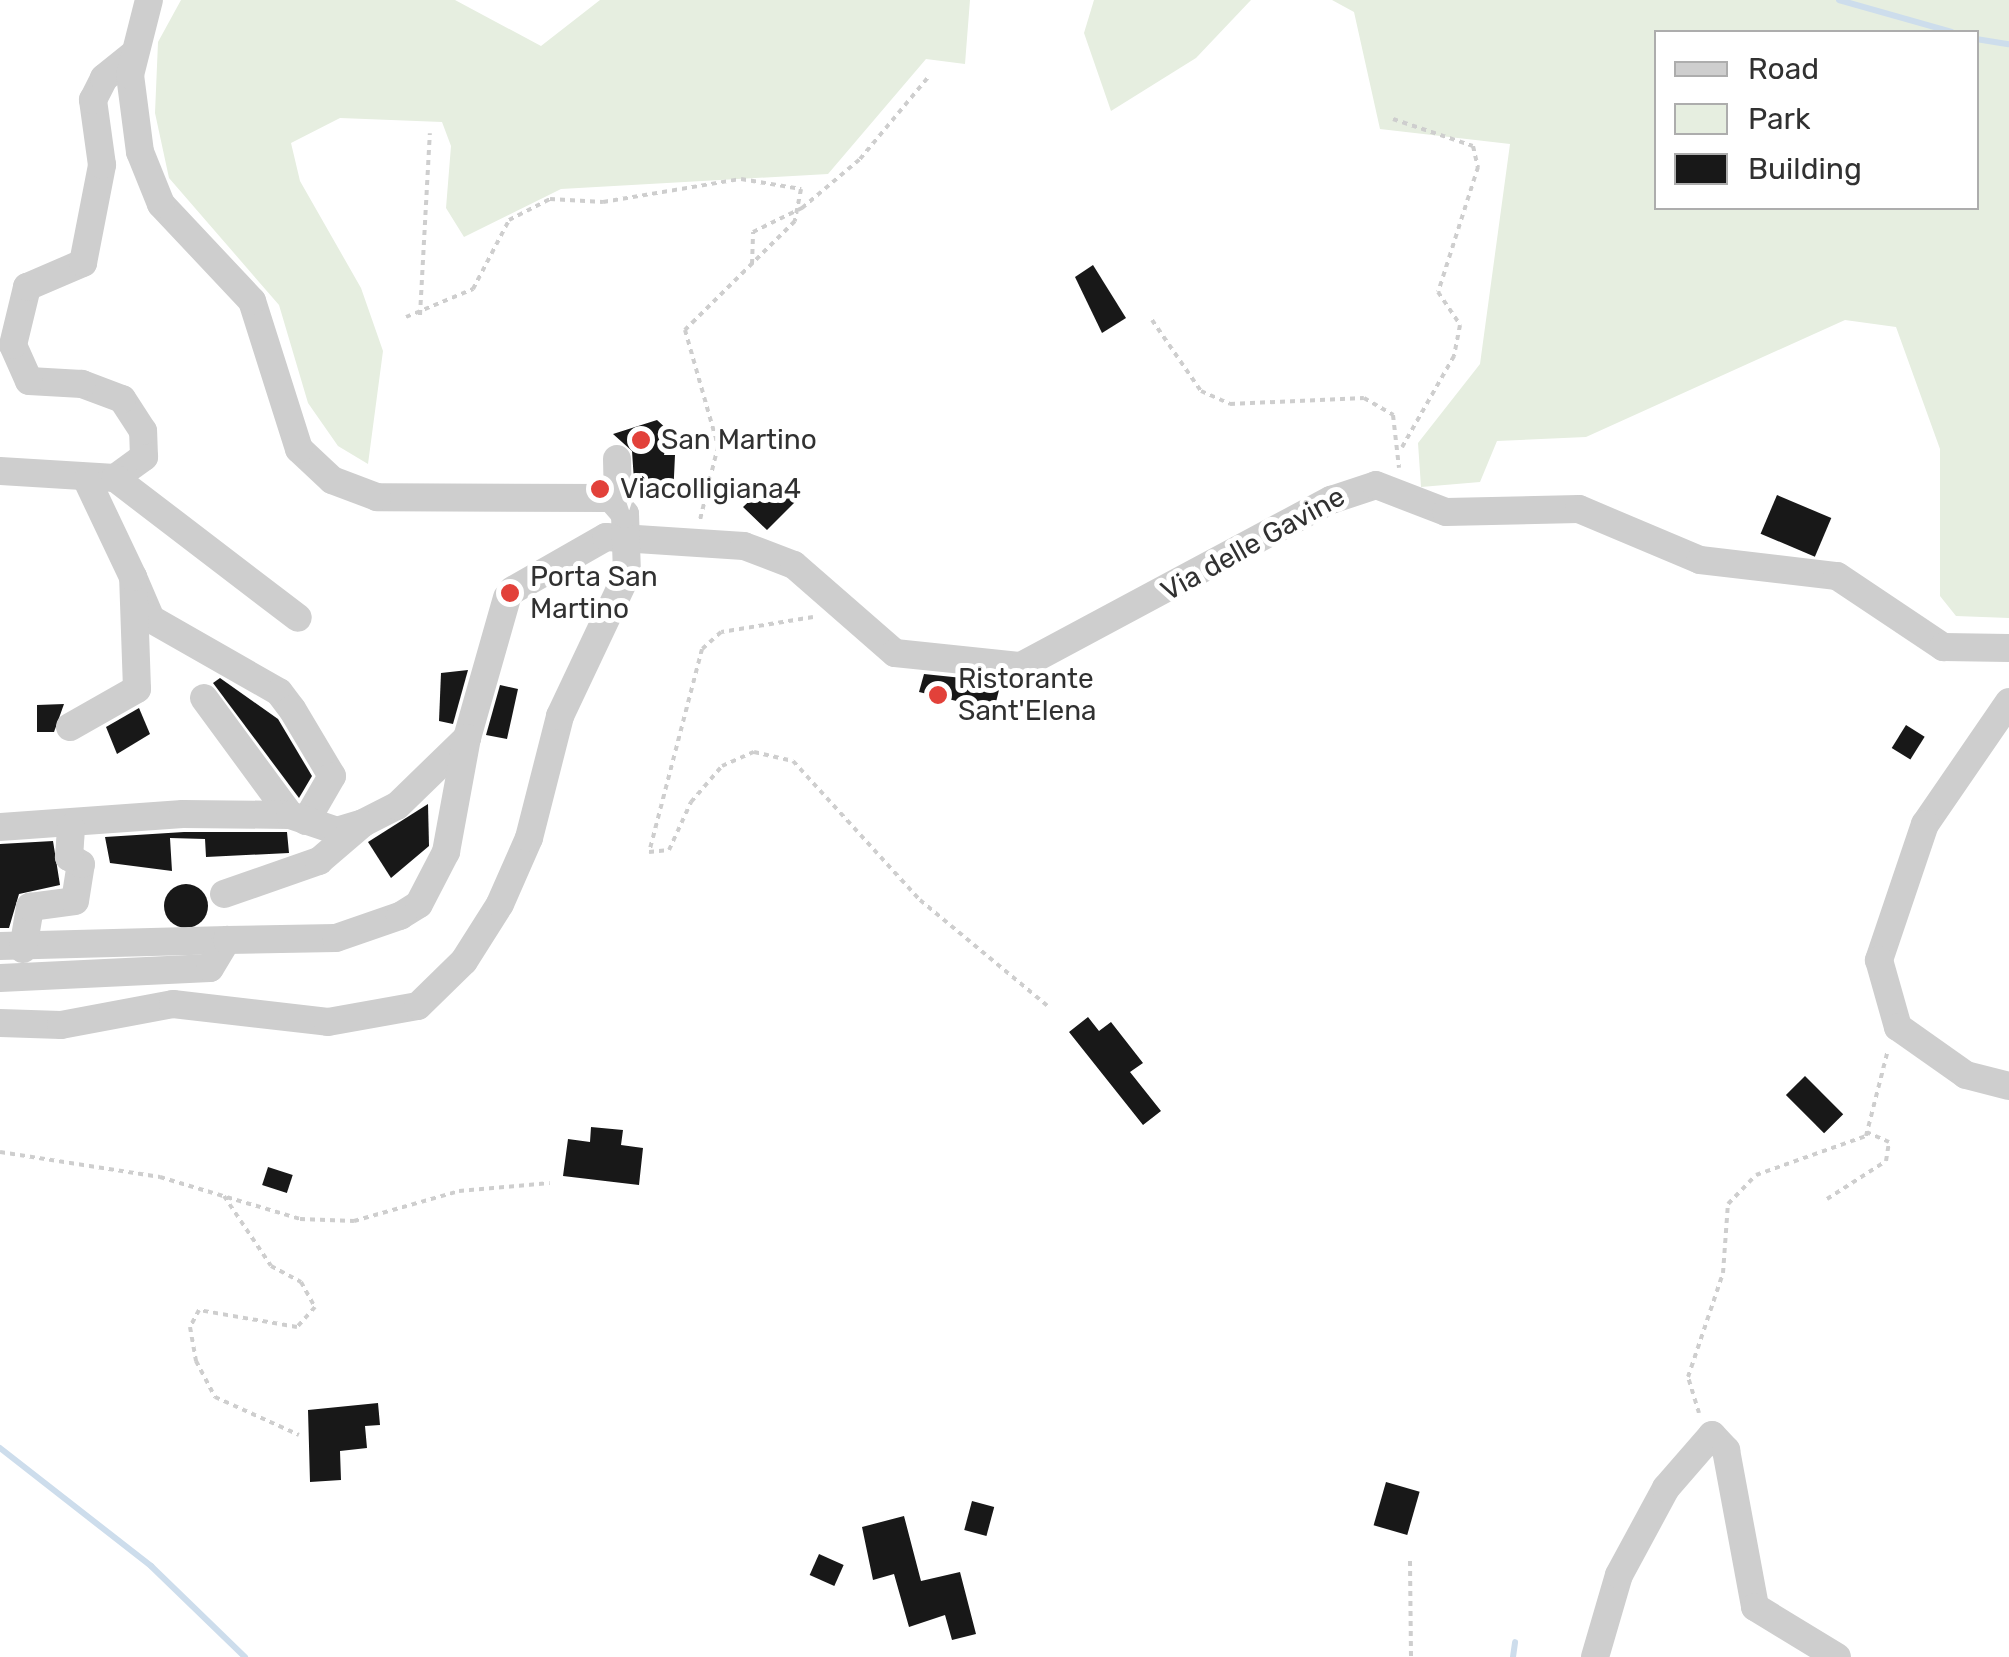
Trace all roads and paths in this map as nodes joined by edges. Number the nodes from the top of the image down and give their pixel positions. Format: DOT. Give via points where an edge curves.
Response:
graph roads {
  1 [pos="149,0"];
  2 [pos="134,54"];
  3 [pos="930,75"];
  4 [pos="1393,119"];
  5 [pos="430,133"];
  6 [pos="802,208"];
  7 [pos="752,264"];
  8 [pos="420,315"];
  9 [pos="406,317"];
  10 [pos="1152,320"];
  11 [pos="1402,447"];
  12 [pos="617,459"];
  13 [pos="0,471"];
  14 [pos="115,478"];
  15 [pos="87,480"];
  16 [pos="1392,489"];
  17 [pos="618,502"];
  18 [pos="629,536"];
  19 [pos="695,539"];
  20 [pos="133,578"];
  21 [pos="832,600"];
  22 [pos="298,618"];
  23 [pos="2009,648"];
  24 [pos="204,698"];
  25 [pos="2009,702"];
  26 [pos="70,728"];
  27 [pos="467,738"];
  28 [pos="298,818"];
  29 [pos="363,823"];
  30 [pos="0,828"];
  31 [pos="71,828"];
  32 [pos="224,894"];
  33 [pos="227,940"];
  34 [pos="12,948"];
  35 [pos="0,978"];
  36 [pos="1050,1008"];
  37 [pos="0,1023"];
  38 [pos="1898,1027"];
  39 [pos="2009,1086"];
  40 [pos="1867,1132"];
  41 [pos="0,1152"];
  42 [pos="550,1183"];
  43 [pos="222,1194"];
  44 [pos="1828,1199"];
  45 [pos="300,1435"];
  46 [pos="1706,1436"];
  47 [pos="1410,1561"];
  48 [pos="1411,1657"];
  49 [pos="1595,1657"];
  50 [pos="1837,1657"];
  1 -- 2 [label="street"];
  2 -- 14 [label="street" via="104,78 93,100 102,165 83,264 27,288 13,345 29,381 97,388 132,410 144,457"];
  2 -- 17 [label="street" via="132,120 153,191 252,301 288,426 314,466 377,497"];
  3 -- 6 [label="path" via="860,159"];
  4 -- 11 [label="path" via="1473,146 1478,167 1438,292 1460,325 1454,356"];
  5 -- 8 [label="path"];
  6 -- 7 [label="path"];
  6 -- 7 [label="path" via="753,232"];
  6 -- 8 [label="path" via="801,190 741,179 603,202 550,200 509,220 473,289"];
  7 -- 19 [label="path" via="684,330 718,446"];
  8 -- 9 [label="path"];
  10 -- 11 [label="path" via="1202,391 1230,404 1364,398 1393,416"];
  11 -- 16 [label="path"];
  12 -- 17 [label="street"];
  13 -- 15 [label="street"];
  14 -- 15 [label="street"];
  14 -- 22 [label="street"];
  15 -- 20 [label="street"];
  16 -- 21 [label="street, Via delle Gavine" via="1361,484 1021,666 914,658"];
  16 -- 23 [label="street, Via delle Gavine" via="1446,512 1579,509 1700,560 1838,576 1944,647"];
  17 -- 18 [label="street"];
  18 -- 19 [label="street, Via delle Gavine"];
  18 -- 27 [label="street, Via delle Gavine" via="562,554 510,594"];
  18 -- 37 [label="street" via="624,589 560,716 516,871 464,960 428,998 355,1020 174,1004 60,1025"];
  19 -- 21 [label="street, Via delle Gavine" via="764,551"];
  20 -- 26 [label="street" via="136,689"];
  20 -- 28 [label="street" via="151,619 279,692 292,709 332,776"];
  21 -- 36 [label="path" via="808,619 721,632 702,649 646,846 656,856 670,850 690,802 722,766 754,752 793,761 920,900"];
  24 -- 28 [label="street"];
  25 -- 38 [label="street" via="1924,824 1892,902 1879,960"];
  27 -- 29 [label="street" via="397,806"];
  27 -- 33 [label="street" via="456,824 419,904 336,938"];
  28 -- 29 [label="street" via="338,831"];
  28 -- 31 [label="street" via="182,814"];
  29 -- 32 [label="street" via="319,862"];
  30 -- 31 [label="street"];
  31 -- 34 [label="street" via="70,857 80,864 74,901 30,907"];
  33 -- 34 [label="street" via="160,935"];
  33 -- 35 [label="street" via="210,968"];
  38 -- 39 [label="street" via="1966,1076"];
  38 -- 40 [label="path"];
  40 -- 44 [label="path" via="1889,1142 1886,1161"];
  40 -- 46 [label="path" via="1855,1146 1756,1175 1728,1204 1723,1272 1688,1378"];
  41 -- 43 [label="path"];
  42 -- 43 [label="path" via="460,1191 354,1221 300,1219"];
  43 -- 45 [label="path" via="271,1266 302,1282 315,1307 297,1326 199,1310 190,1326 196,1361 215,1397"];
  46 -- 49 [label="street" via="1619,1575"];
  46 -- 50 [label="street" via="1723,1439 1755,1607"];
  47 -- 48 [label="path"];
}
